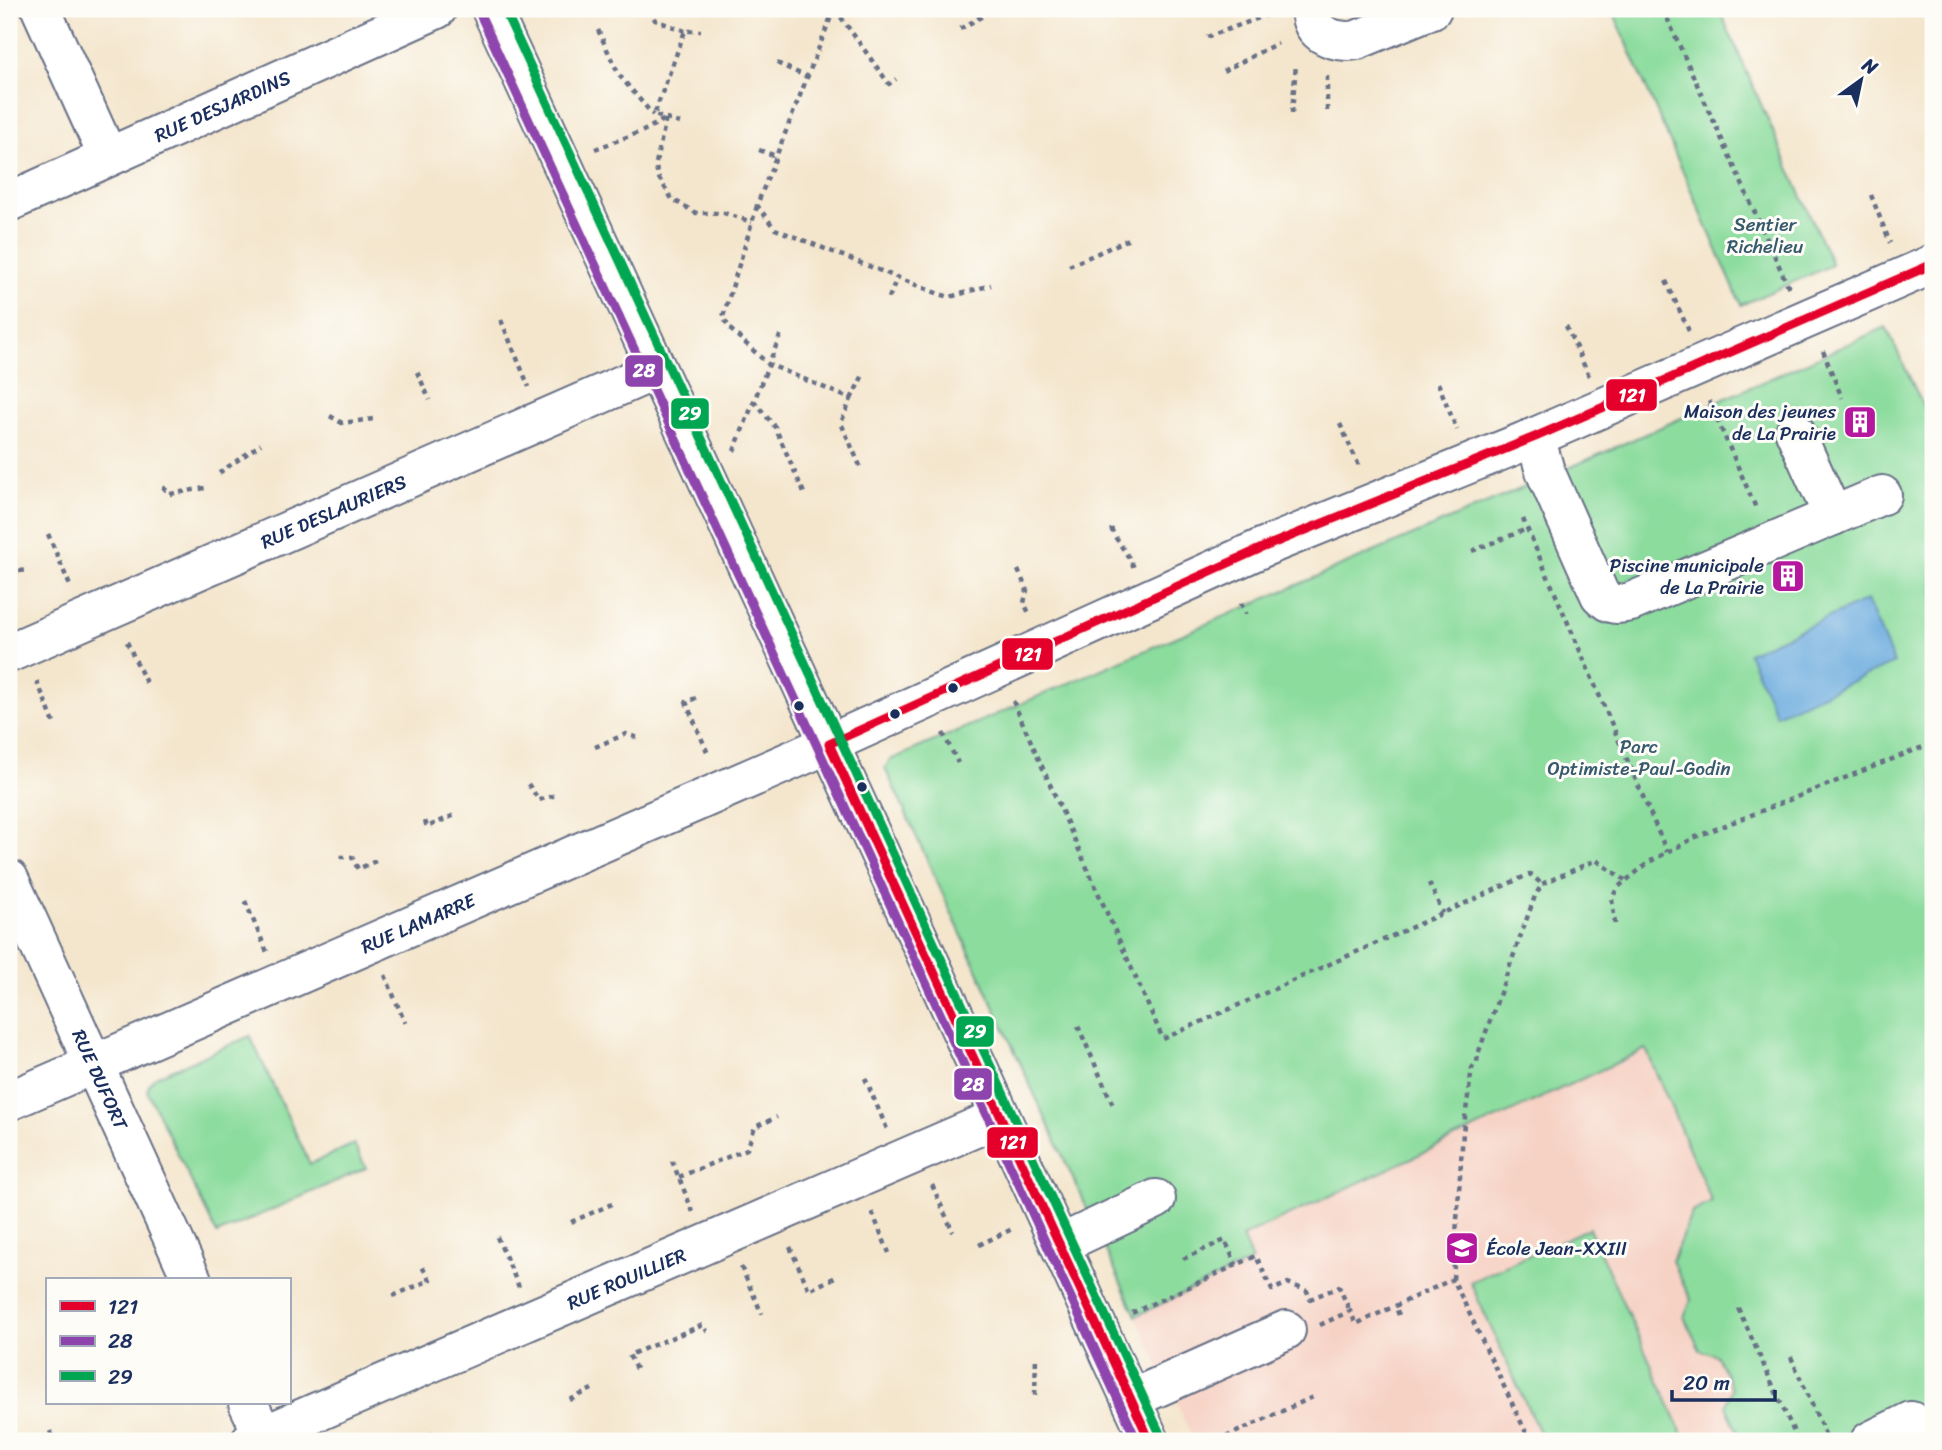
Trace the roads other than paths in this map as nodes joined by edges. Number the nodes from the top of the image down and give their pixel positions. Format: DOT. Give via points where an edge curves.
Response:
graph roads {
  1 [pos="41,9"];
  2 [pos="437,9"];
  3 [pos="491,9"];
  4 [pos="1311,9"];
  5 [pos="1432,9"];
  6 [pos="108,157"];
  7 [pos="9,202"];
  8 [pos="1928,279"];
  9 [pos="656,370"];
  10 [pos="1795,432"];
  11 [pos="1535,437"];
  12 [pos="1881,495"];
  13 [pos="1833,516"];
  14 [pos="21,662"];
  15 [pos="829,744"];
  16 [pos="9,879"];
  17 [pos="92,1065"];
  18 [pos="9,1101"];
  19 [pos="1000,1117"];
  20 [pos="1156,1199"];
  21 [pos="1061,1244"];
  22 [pos="191,1278"];
  23 [pos="1286,1330"];
  24 [pos="1131,1399"];
  25 [pos="257,1430"];
  26 [pos="1150,1441"];
  27 [pos="1870,1441"];
  28 [pos="1920,1441"];
  1 -- 6 [label="street"];
  2 -- 6 [label="street, RUE DESJARDINS"];
  3 -- 9 [label="street"];
  4 -- 5 [label="street" via="1319,31 1332,40 1348,42"];
  6 -- 7 [label="street, RUE DESJARDINS"];
  8 -- 11 [label="street, RUE LAMARRE"];
  9 -- 14 [label="street, RUE DESLAURIERS"];
  9 -- 15 [label="street"];
  10 -- 13 [label="street"];
  11 -- 13 [label="street" via="1545,471 1600,595 1616,605"];
  11 -- 15 [label="street, RUE LAMARRE" via="1264,547"];
  12 -- 13 [label="street"];
  15 -- 17 [label="street, RUE LAMARRE"];
  15 -- 19 [label="street"];
  16 -- 17 [label="street, RUE DUFORT"];
  17 -- 18 [label="street, RUE LAMARRE"];
  17 -- 22 [label="street, RUE DUFORT"];
  19 -- 21 [label="street"];
  19 -- 25 [label="street, RUE ROUILLIER"];
  20 -- 21 [label="street"];
  21 -- 24 [label="street"];
  23 -- 24 [label="street"];
  24 -- 26 [label="street"];
  27 -- 28 [label="street" via="1911,1421"];
}
